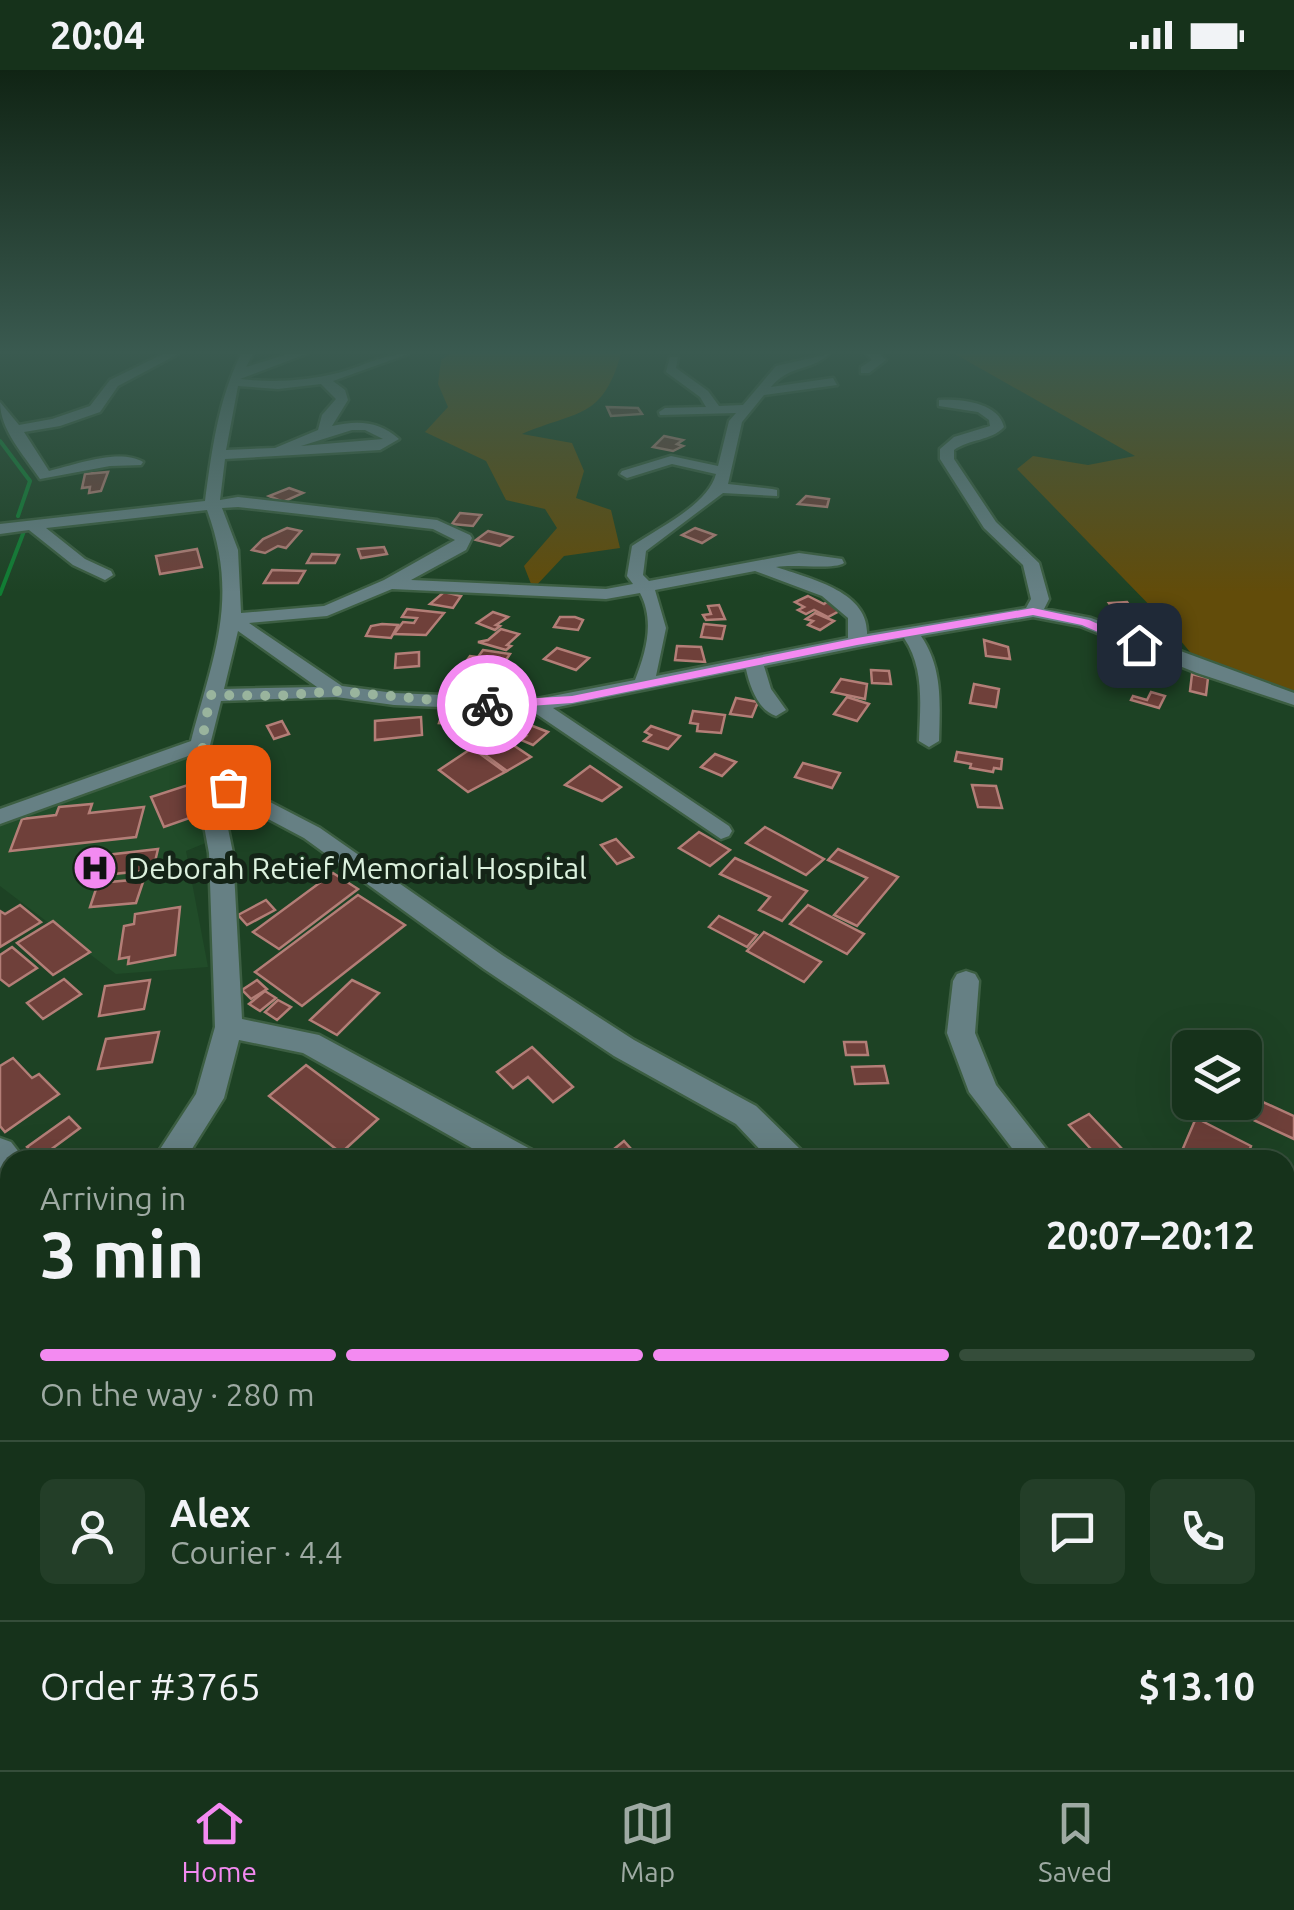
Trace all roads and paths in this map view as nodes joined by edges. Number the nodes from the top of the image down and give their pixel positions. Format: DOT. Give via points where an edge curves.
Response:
graph roads {
  1 [pos="14,433"];
  2 [pos="222,433"];
  3 [pos="320,433"];
  4 [pos="383,433"];
  5 [pos="733,433"];
  6 [pos="987,433"];
  7 [pos="281,448"];
  8 [pos="218,454"];
  9 [pos="136,462"];
  10 [pos="628,474"];
  11 [pos="721,479"];
  12 [pos="772,492"];
  13 [pos="212,502"];
  14 [pos="32,525"];
  15 [pos="0,529"];
  16 [pos="718,552"];
  17 [pos="836,563"];
  18 [pos="754,565"];
  19 [pos="723,572"];
  20 [pos="105,575"];
  21 [pos="390,584"];
  22 [pos="648,588"];
  23 [pos="1033,612"];
  24 [pos="232,619"];
  25 [pos="909,632"];
  26 [pos="857,642"];
  27 [pos="754,665"];
  28 [pos="642,684"];
  29 [pos="336,691"];
  30 [pos="211,695"];
  31 [pos="1294,698"];
  32 [pos="537,704"];
  33 [pos="776,710"];
  34 [pos="929,741"];
  35 [pos="200,744"];
  36 [pos="206,778"];
  37 [pos="0,817"];
  38 [pos="721,830"];
  39 [pos="966,981"];
  40 [pos="229,1027"];
  41 [pos="175,1150"];
  42 [pos="503,1150"];
  43 [pos="780,1150"];
  44 [pos="1032,1150"];
  1 -- 9 [label="street" via="45,476"];
  2 -- 8 [label="street"];
  3 -- 7 [label="street"];
  4 -- 7 [label="street" via="392,438 380,446"];
  5 -- 11 [label="street"];
  6 -- 23 [label="street" via="952,443 947,459 990,525 1031,562 1040,600"];
  7 -- 8 [label="street"];
  8 -- 13 [label="street"];
  10 -- 11 [label="street" via="671,460"];
  11 -- 12 [label="street"];
  11 -- 22 [label="street" via="705,502 638,550 635,576"];
  13 -- 14 [label="street"];
  13 -- 21 [label="street" via="438,524 464,538 460,547"];
  13 -- 24 [label="street" via="230,550"];
  14 -- 15 [label="street"];
  14 -- 20 [label="street"];
  16 -- 19 [label="street"];
  17 -- 18 [label="street" via="814,558"];
  18 -- 19 [label="street"];
  18 -- 26 [label="street" via="848,606 859,623"];
  19 -- 22 [label="street"];
  21 -- 22 [label="street" via="606,594"];
  21 -- 24 [label="street" via="327,610"];
  22 -- 28 [label="street" via="660,640"];
  23 -- 25 [label="street"];
  23 -- 31 [label="street" via="1085,622"];
  24 -- 29 [label="street"];
  24 -- 30 [label="street"];
  25 -- 26 [label="street"];
  25 -- 34 [label="street" via="927,661"];
  26 -- 27 [label="street"];
  27 -- 28 [label="street"];
  27 -- 33 [label="street"];
  28 -- 32 [label="street"];
  29 -- 30 [label="street"];
  29 -- 32 [label="street"];
  30 -- 35 [label="street"];
  32 -- 38 [label="street"];
  35 -- 36 [label="street"];
  35 -- 37 [label="street"];
  36 -- 40 [label="street" via="221,853"];
  36 -- 43 [label="street" via="312,833 624,1048 746,1115"];
  39 -- 44 [label="street" via="962,1034 984,1092"];
  40 -- 41 [label="street" via="210,1098"];
  40 -- 42 [label="street" via="309,1043"];
}
